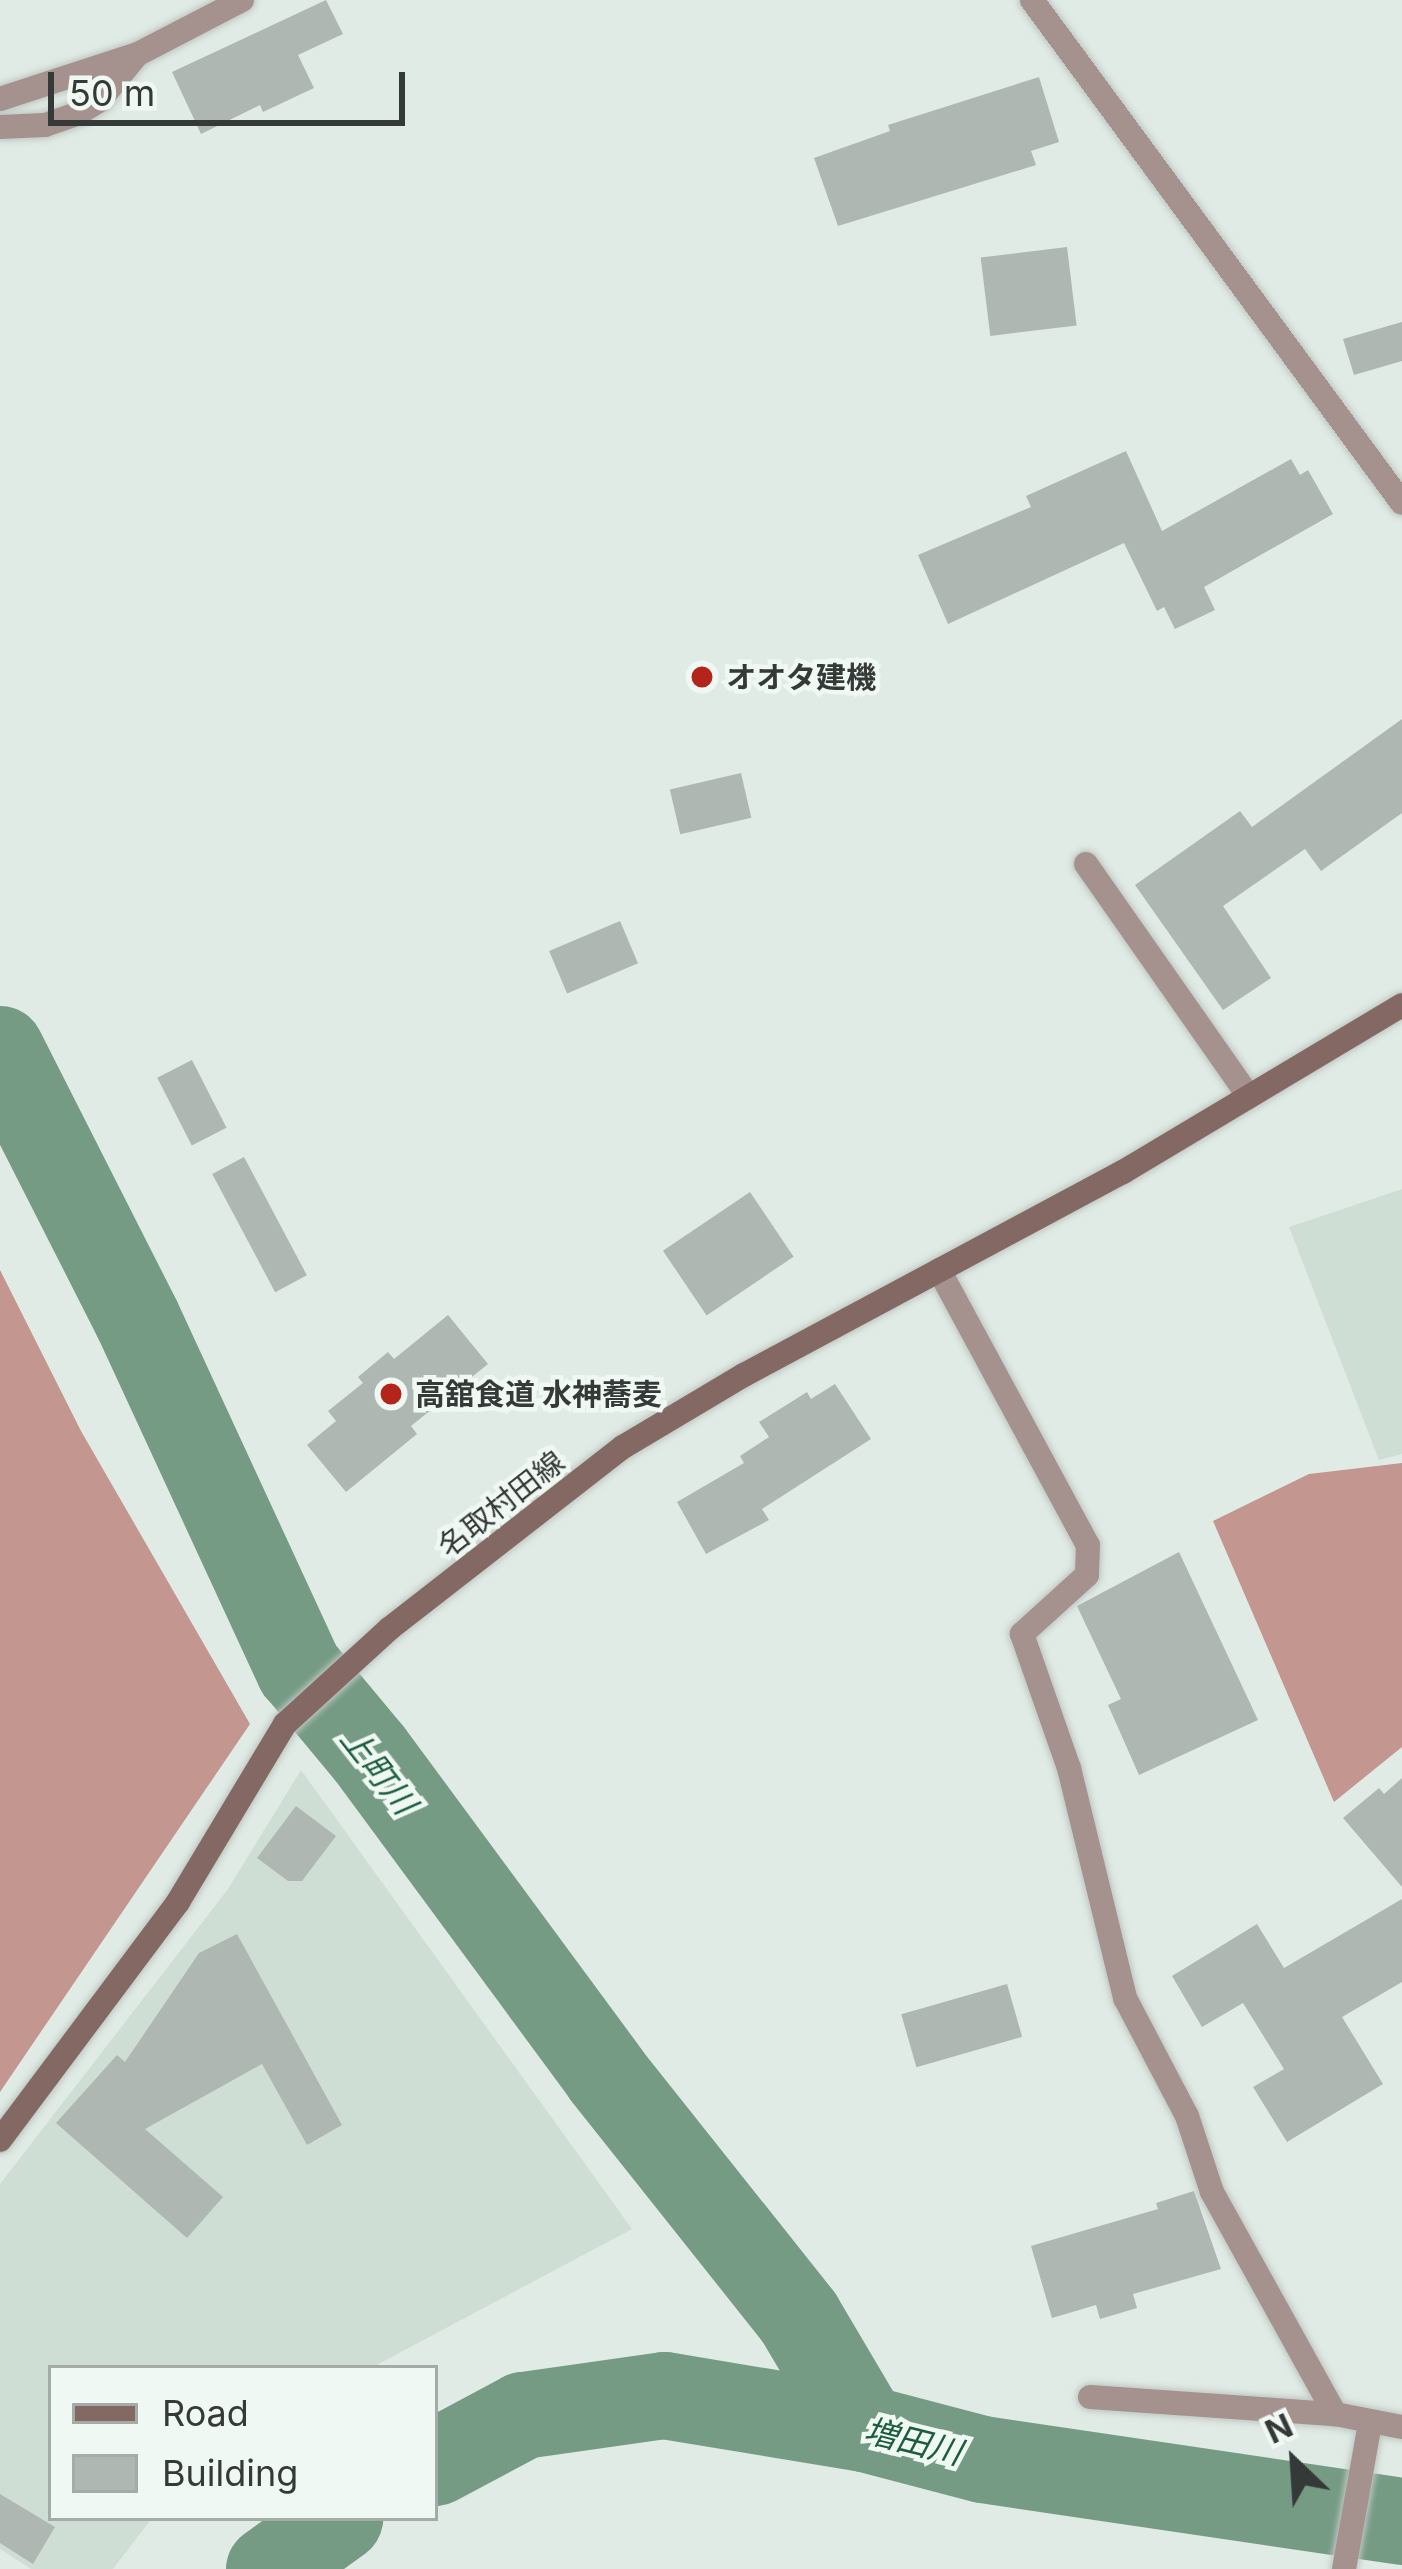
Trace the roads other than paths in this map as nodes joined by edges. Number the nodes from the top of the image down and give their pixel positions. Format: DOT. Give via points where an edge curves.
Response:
graph roads {
  1 [pos="242,0"];
  2 [pos="1032,0"];
  3 [pos="138,54"];
  4 [pos="0,99"];
  5 [pos="0,128"];
  6 [pos="1402,503"];
  7 [pos="1086,863"];
  8 [pos="1402,1005"];
  9 [pos="1249,1097"];
  10 [pos="939,1270"];
  11 [pos="0,2140"];
  12 [pos="1090,2397"];
  13 [pos="1335,2414"];
  14 [pos="1402,2427"];
  15 [pos="1369,2434"];
  16 [pos="1344,2569"];
  1 -- 3 [label="street"];
  2 -- 6 [label="street"];
  3 -- 4 [label="street"];
  3 -- 5 [label="street" via="77,115"];
  7 -- 9 [label="street"];
  8 -- 9 [label="main road, 名取村田線"];
  9 -- 10 [label="main road, 名取村田線"];
  10 -- 11 [label="main road, 名取村田線" via="623,1447 285,1724 178,1902"];
  10 -- 13 [label="street" via="1088,1545 1087,1575 1022,1634 1070,1768 1125,1998 1186,2116 1220,2209"];
  12 -- 13 [label="street"];
  13 -- 15 [label="street"];
  14 -- 15 [label="street"];
  15 -- 16 [label="street"];
}
